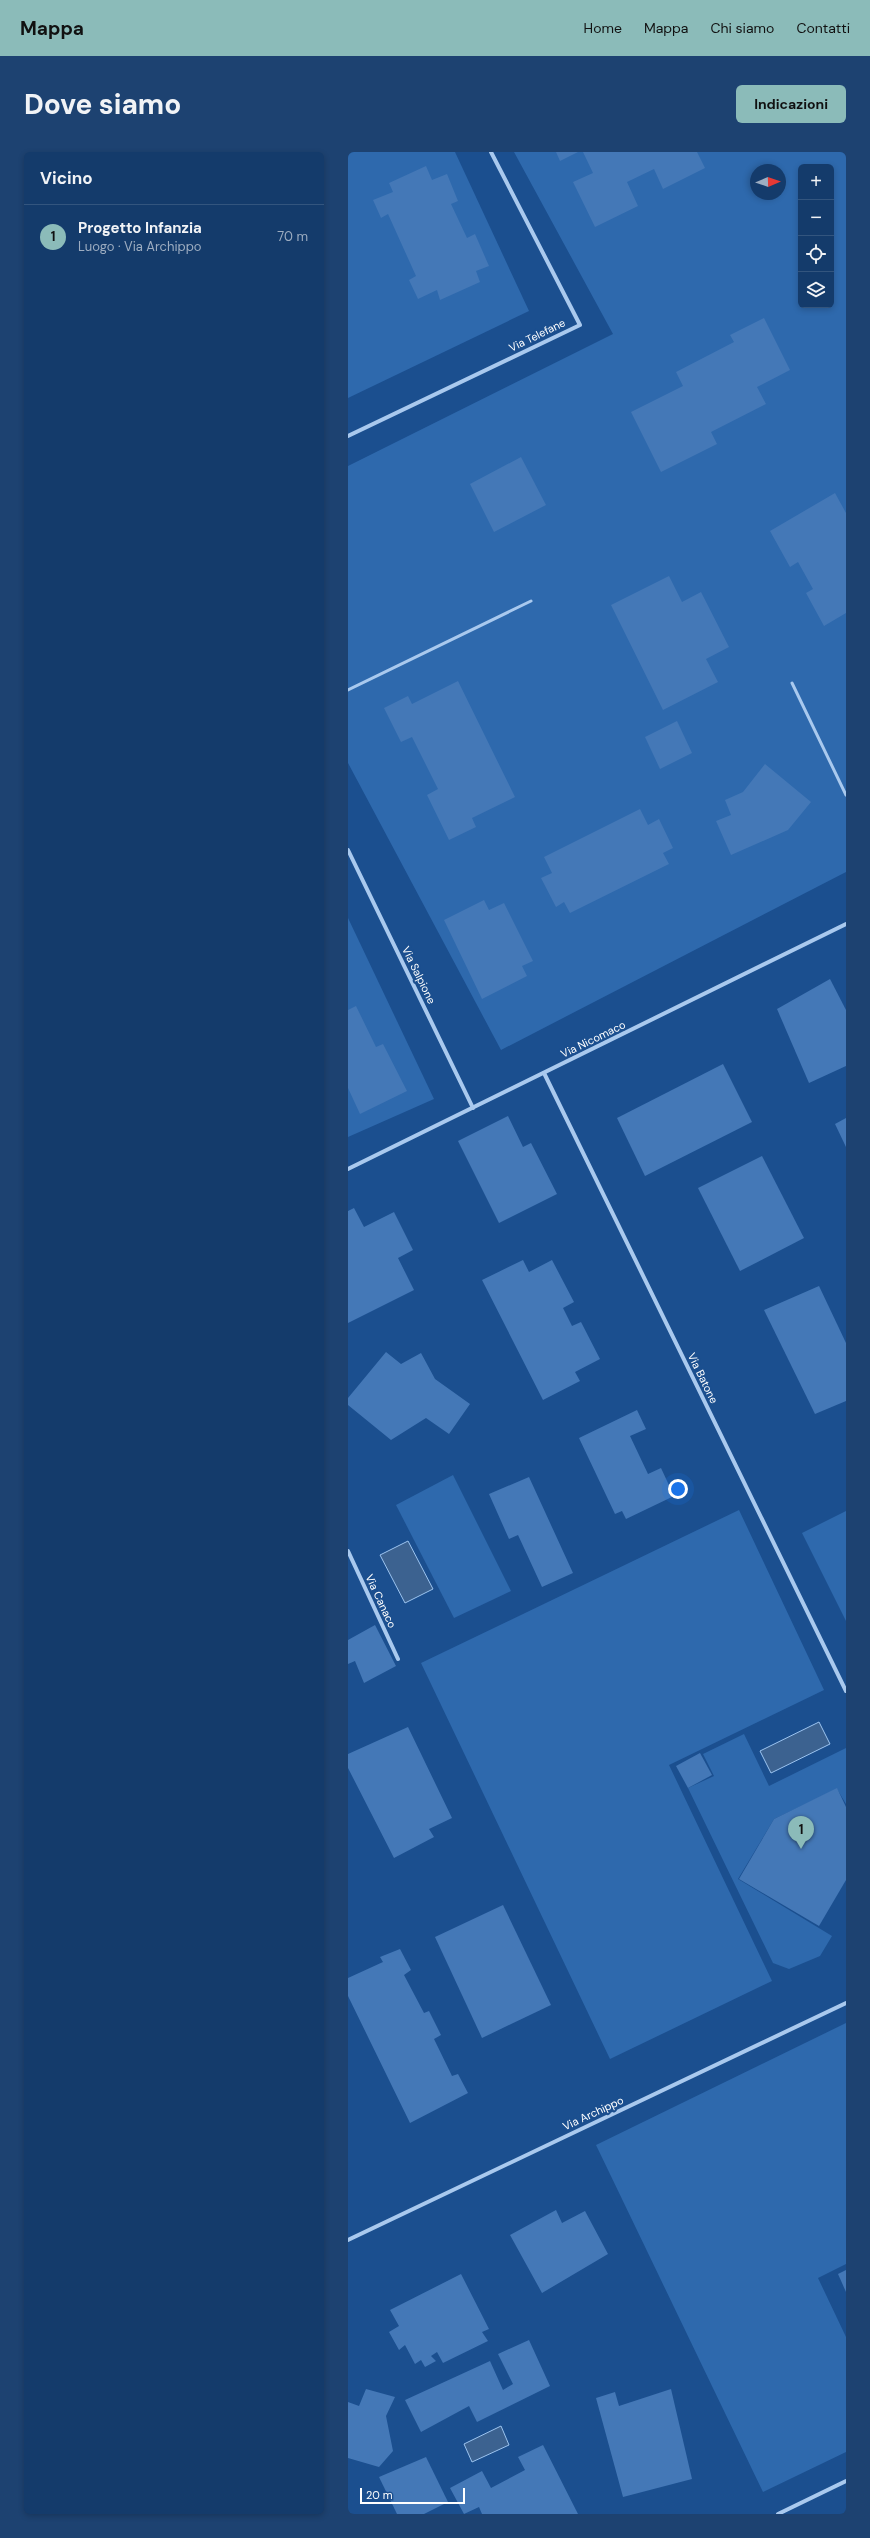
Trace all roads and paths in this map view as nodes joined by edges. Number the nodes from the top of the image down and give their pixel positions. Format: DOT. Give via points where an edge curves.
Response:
graph roads {
  1 [pos="491,152"];
  2 [pos="348,436"];
  3 [pos="531,601"];
  4 [pos="792,683"];
  5 [pos="348,690"];
  6 [pos="846,795"];
  7 [pos="348,850"];
  8 [pos="846,924"];
  9 [pos="544,1073"];
  10 [pos="473,1108"];
  11 [pos="348,1169"];
  12 [pos="348,1551"];
  13 [pos="398,1658"];
  14 [pos="846,1691"];
  15 [pos="846,2003"];
  16 [pos="348,2240"];
  17 [pos="846,2481"];
  18 [pos="778,2514"];
  1 -- 2 [label="street, Via Telefane" via="580,325"];
  3 -- 5 [label="lane"];
  4 -- 6 [label="lane"];
  7 -- 10 [label="street, Via Salpione"];
  8 -- 9 [label="street, Via Nicomaco"];
  9 -- 10 [label="street, Via Nicomaco"];
  9 -- 14 [label="street, Via Batone"];
  10 -- 11 [label="street, Via Nicomaco"];
  12 -- 13 [label="street, Via Canaco"];
  15 -- 16 [label="street, Via Archippo"];
  17 -- 18 [label="street"];
}
